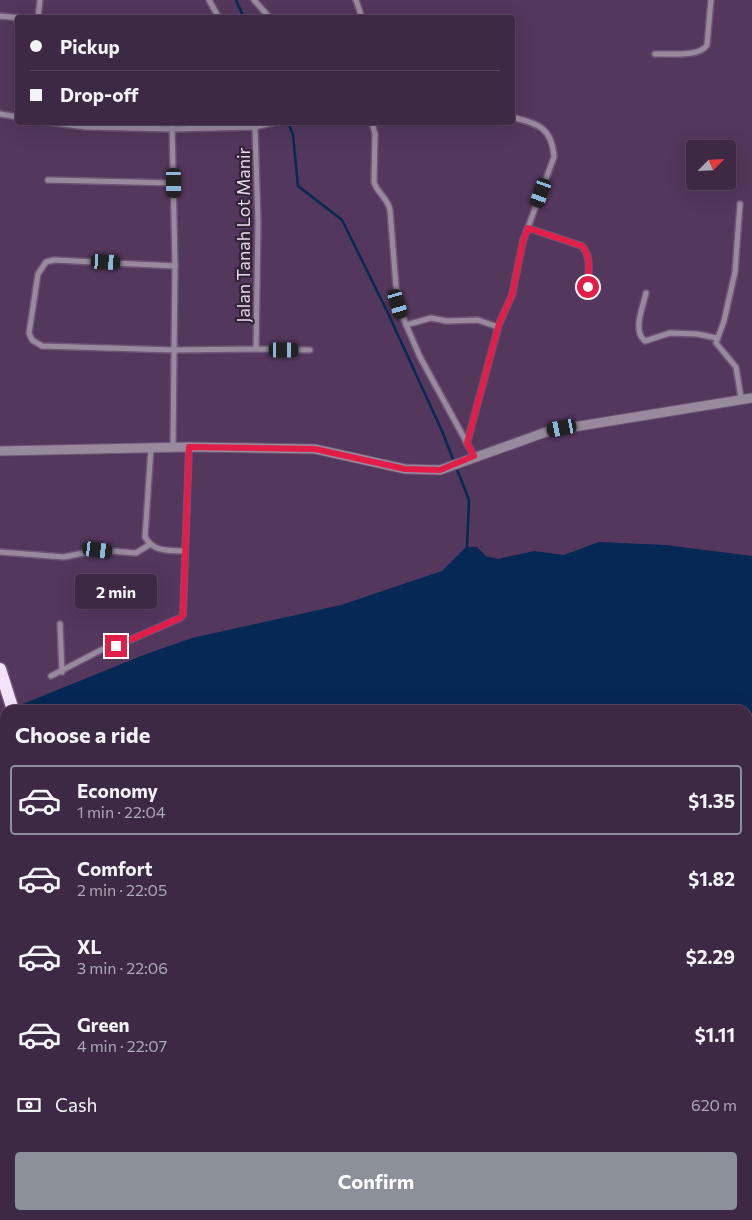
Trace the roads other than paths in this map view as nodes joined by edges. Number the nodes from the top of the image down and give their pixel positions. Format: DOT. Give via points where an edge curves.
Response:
graph roads {
  1 [pos="40,0"];
  2 [pos="209,0"];
  3 [pos="254,0"];
  4 [pos="356,0"];
  5 [pos="711,0"];
  6 [pos="38,15"];
  7 [pos="217,15"];
  8 [pos="267,15"];
  9 [pos="361,15"];
  10 [pos="0,16"];
  11 [pos="15,17"];
  12 [pos="655,54"];
  13 [pos="0,114"];
  14 [pos="15,116"];
  15 [pos="515,118"];
  16 [pos="70,125"];
  17 [pos="172,125"];
  18 [pos="255,125"];
  19 [pos="373,125"];
  20 [pos="172,129"];
  21 [pos="48,180"];
  22 [pos="174,183"];
  23 [pos="740,204"];
  24 [pos="528,228"];
  25 [pos="175,266"];
  26 [pos="588,287"];
  27 [pos="646,293"];
  28 [pos="406,325"];
  29 [pos="498,327"];
  30 [pos="716,338"];
  31 [pos="256,349"];
  32 [pos="174,350"];
  33 [pos="310,350"];
  34 [pos="741,398"];
  35 [pos="752,398"];
  36 [pos="467,443"];
  37 [pos="173,447"];
  38 [pos="189,447"];
  39 [pos="151,448"];
  40 [pos="0,451"];
  41 [pos="471,457"];
  42 [pos="149,545"];
  43 [pos="185,551"];
  44 [pos="0,552"];
  45 [pos="60,624"];
  46 [pos="0,670"];
  47 [pos="62,672"];
  48 [pos="51,676"];
  49 [pos="11,705"];
  1 -- 6 [label="street"];
  2 -- 7 [label="street"];
  3 -- 8 [label="street"];
  4 -- 9 [label="street"];
  5 -- 12 [label="street" via="704,49"];
  10 -- 11 [label="street"];
  13 -- 14 [label="street"];
  15 -- 24 [label="street" via="535,123 547,132 553,142 554,157"];
  16 -- 20 [label="street, Jalan Tanah Lot Manir"];
  17 -- 20 [label="street"];
  18 -- 20 [label="street, Jalan Tanah Lot Manir"];
  18 -- 31 [label="street, Jalan Tanah Lot Manir" via="258,222"];
  19 -- 28 [label="street" via="374,182 375,188 389,204 398,304"];
  20 -- 22 [label="street"];
  21 -- 22 [label="street"];
  22 -- 25 [label="street"];
  23 -- 30 [label="street" via="735,272 724,321"];
  24 -- 26 [label="street" via="582,246 589,259"];
  24 -- 29 [label="street" via="512,295"];
  25 -- 32 [label="street"];
  25 -- 32 [label="street" via="46,262 38,274 29,333 32,340 42,346"];
  27 -- 30 [label="street" via="638,327 638,333 645,341 670,334"];
  28 -- 29 [label="street" via="431,318 478,320"];
  28 -- 36 [label="street"];
  29 -- 36 [label="street"];
  30 -- 34 [label="street" via="717,346 736,367"];
  31 -- 32 [label="street"];
  31 -- 33 [label="street"];
  32 -- 37 [label="street"];
  34 -- 35 [label="street"];
  34 -- 41 [label="street" via="549,431"];
  36 -- 41 [label="street"];
  37 -- 38 [label="street"];
  37 -- 39 [label="street"];
  38 -- 41 [label="street" via="315,449 405,469 440,470"];
  38 -- 43 [label="street"];
  39 -- 40 [label="street"];
  39 -- 42 [label="street" via="145,529"];
  42 -- 43 [label="street" via="156,550"];
  42 -- 44 [label="street" via="136,553 98,550 64,556"];
  43 -- 47 [label="street" via="184,610 180,618 101,650"];
  45 -- 47 [label="street"];
  46 -- 49 [label="highway"];
  47 -- 48 [label="street"];
}
